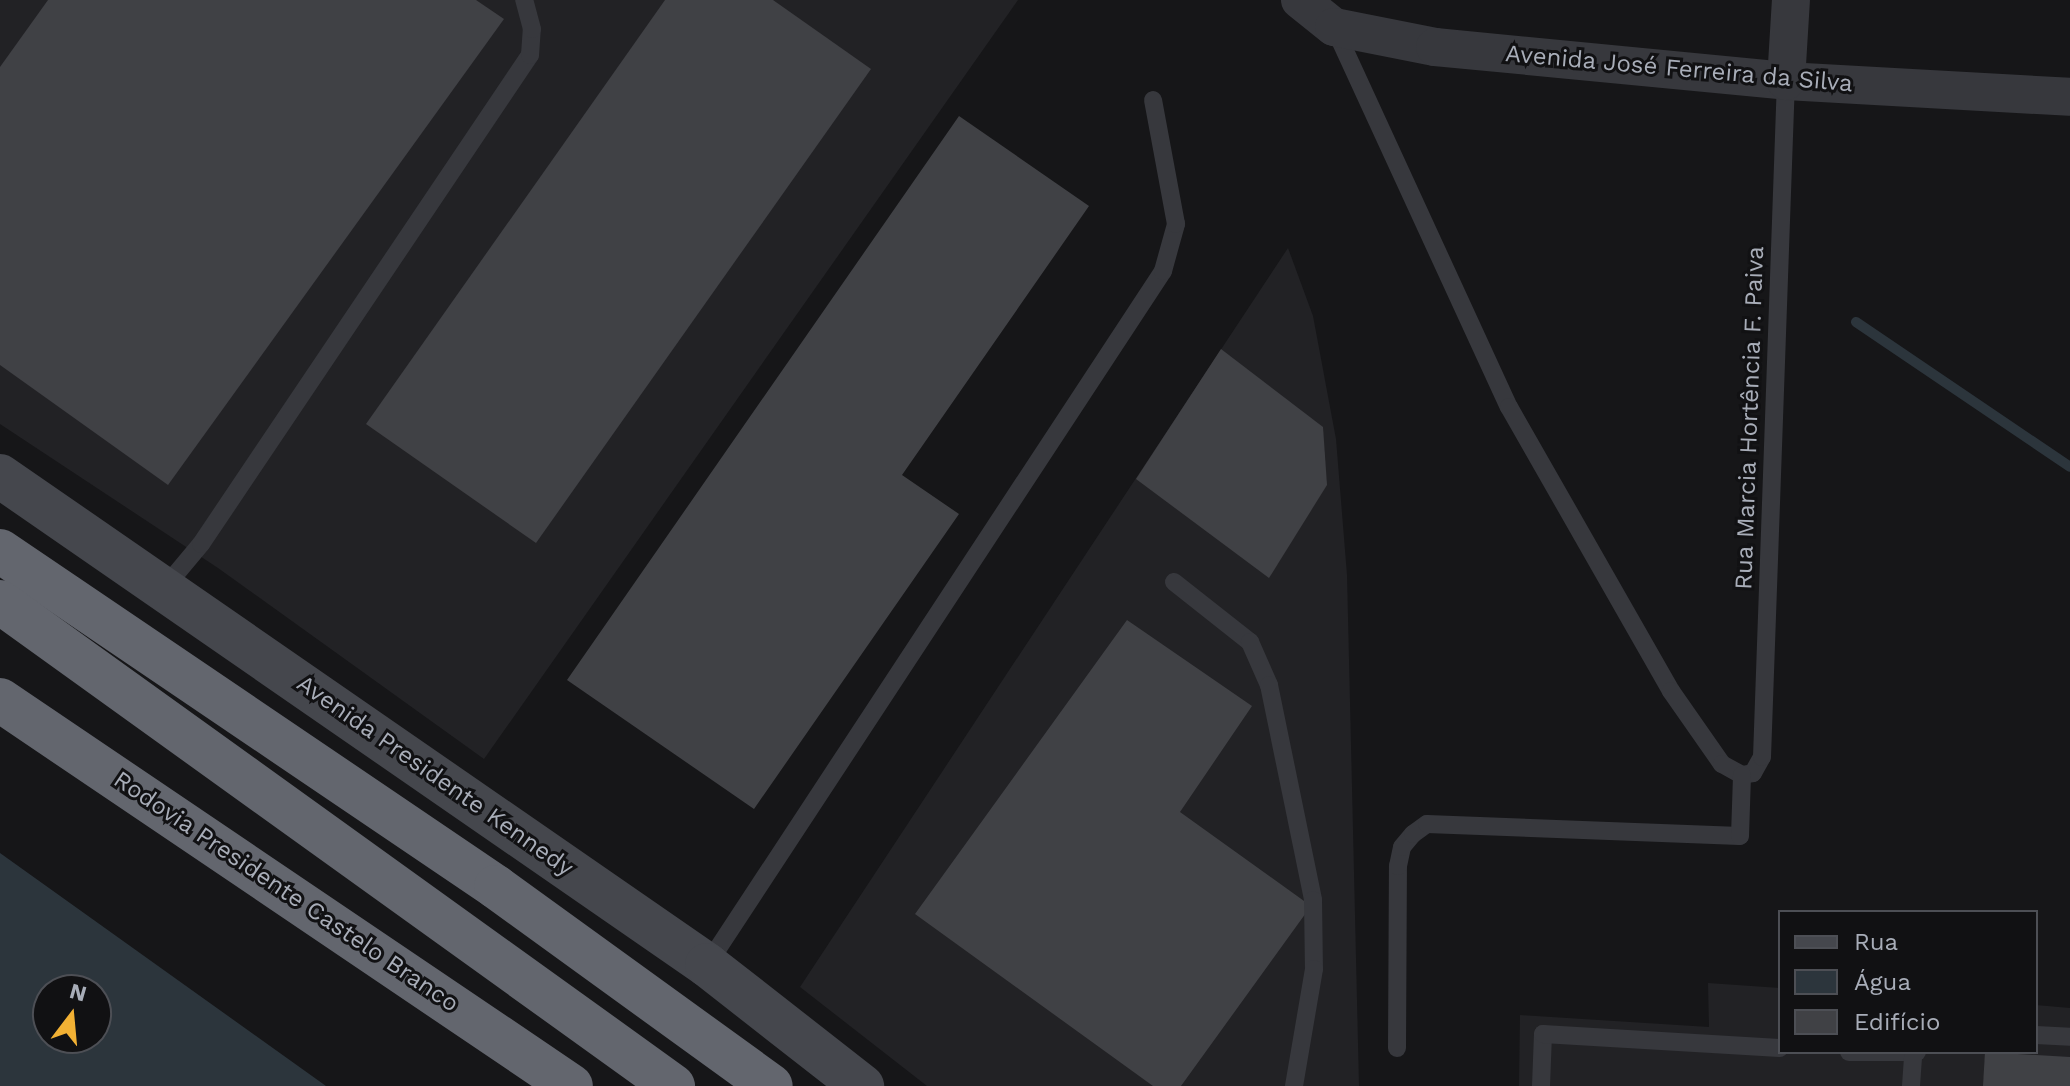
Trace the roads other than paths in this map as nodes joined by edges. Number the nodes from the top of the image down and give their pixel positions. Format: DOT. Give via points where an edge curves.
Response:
graph roads {
  1 [pos="524,0"];
  2 [pos="1300,0"];
  3 [pos="1791,0"];
  4 [pos="1334,27"];
  5 [pos="1786,81"];
  6 [pos="2070,97"];
  7 [pos="1153,100"];
  8 [pos="0,476"];
  9 [pos="0,551"];
  10 [pos="1174,582"];
  11 [pos="165,587"];
  12 [pos="0,602"];
  13 [pos="0,700"];
  14 [pos="1742,775"];
  15 [pos="707,965"];
  16 [pos="2038,1035"];
  17 [pos="2070,1037"];
  18 [pos="1397,1048"];
  19 [pos="1778,1048"];
  20 [pos="1915,1054"];
  21 [pos="571,1086"];
  22 [pos="673,1086"];
  23 [pos="771,1086"];
  24 [pos="862,1086"];
  25 [pos="1294,1086"];
  26 [pos="1541,1086"];
  27 [pos="1911,1086"];
  1 -- 11 [label="lane" via="532,29 530,55 201,544"];
  2 -- 4 [label="street, Avenida José Ferreira da Silva"];
  3 -- 5 [label="street"];
  4 -- 5 [label="street, Avenida José Ferreira da Silva" via="1435,47"];
  4 -- 14 [label="lane" via="1509,407 1671,691 1722,764"];
  5 -- 6 [label="street, Avenida José Ferreira da Silva"];
  5 -- 14 [label="lane, Rua Marcia Hortência F. Paiva" via="1762,757 1753,773"];
  7 -- 15 [label="lane" via="1176,224 1163,271"];
  8 -- 11 [label="main road, Avenida Presidente Kennedy"];
  9 -- 23 [label="highway" via="496,887"];
  10 -- 25 [label="lane" via="1250,642 1269,685 1313,900 1314,969"];
  11 -- 15 [label="main road, Avenida Presidente Kennedy"];
  12 -- 22 [label="highway"];
  13 -- 21 [label="highway, Rodovia Presidente Castelo Branco"];
  14 -- 18 [label="lane" via="1740,836 1427,824 1413,834 1402,847 1398,866"];
  15 -- 24 [label="main road, Avenida Presidente Kennedy"];
  16 -- 17 [label="lane"];
  19 -- 26 [label="lane" via="1543,1034"];
  20 -- 27 [label="lane"];
}
